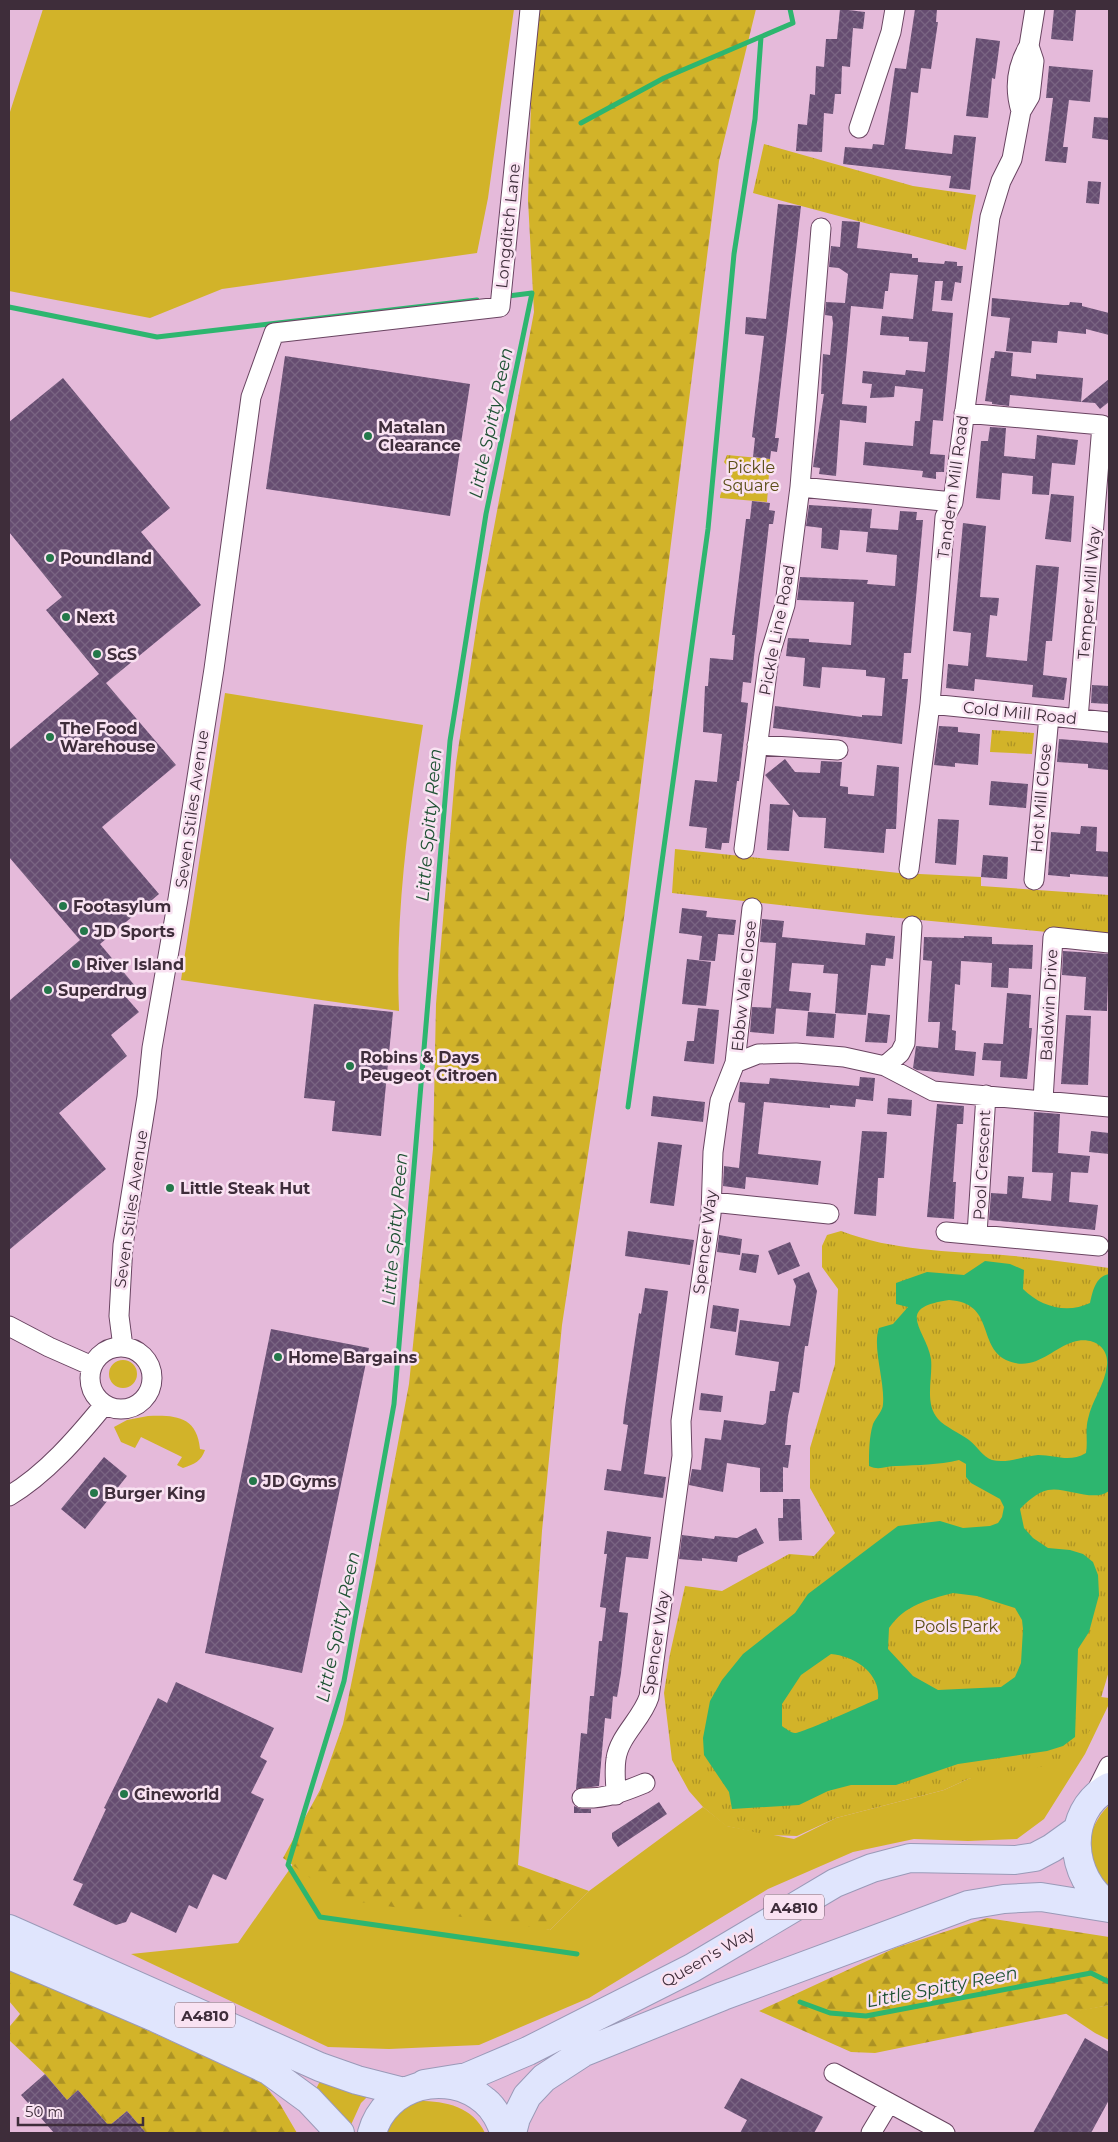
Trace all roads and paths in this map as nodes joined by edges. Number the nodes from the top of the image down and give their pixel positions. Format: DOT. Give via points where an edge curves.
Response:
graph roads {
  1 [pos="530,9"];
  2 [pos="895,9"];
  3 [pos="1035,9"];
  4 [pos="859,128"];
  5 [pos="821,228"];
  6 [pos="274,333"];
  7 [pos="964,413"];
  8 [pos="1105,422"];
  9 [pos="800,486"];
  10 [pos="953,502"];
  11 [pos="1102,512"];
  12 [pos="930,704"];
  13 [pos="1049,716"];
  14 [pos="1078,719"];
  15 [pos="1109,722"];
  16 [pos="757,745"];
  17 [pos="838,750"];
  18 [pos="744,849"];
  19 [pos="910,868"];
  20 [pos="1034,880"];
  21 [pos="752,908"];
  22 [pos="912,926"];
  23 [pos="1109,943"];
  24 [pos="735,1063"];
  25 [pos="885,1066"];
  26 [pos="986,1095"];
  27 [pos="1043,1100"];
  28 [pos="1109,1107"];
  29 [pos="712,1202"];
  30 [pos="829,1214"];
  31 [pos="946,1232"];
  32 [pos="977,1234"];
  33 [pos="1099,1246"];
  34 [pos="9,1326"];
  35 [pos="123,1347"];
  36 [pos="92,1366"];
  37 [pos="104,1405"];
  38 [pos="9,1496"];
  39 [pos="1109,1766"];
  40 [pos="645,1783"];
  41 [pos="616,1795"];
  42 [pos="1100,1795"];
  43 [pos="582,1798"];
  44 [pos="1077,1830"];
  45 [pos="1109,1906"];
  46 [pos="9,1929"];
  47 [pos="9,1955"];
  48 [pos="834,2073"];
  49 [pos="414,2088"];
  50 [pos="889,2102"];
  51 [pos="340,2133"];
  52 [pos="372,2133"];
  53 [pos="505,2133"];
  54 [pos="512,2133"];
  55 [pos="872,2133"];
  56 [pos="945,2133"];
  1 -- 6 [label="street, Longditch Lane" via="500,307"];
  2 -- 4 [label="street" via="892,32"];
  3 -- 7 [label="street, Tandem Mill Road" via="1030,46 1020,61 1017,96 1021,111 1012,158 990,217"];
  5 -- 9 [label="street, Pickle Line Road"];
  6 -- 35 [label="street, Seven Stiles Avenue" via="251,397 214,669 152,1048 123,1245 119,1316"];
  7 -- 8 [label="street, Temper Mill Way"];
  7 -- 10 [label="street, Tandem Mill Road"];
  8 -- 11 [label="street, Temper Mill Way"];
  9 -- 10 [label="street"];
  9 -- 16 [label="street, Pickle Line Road" via="785,605 769,657"];
  10 -- 12 [label="street, Tandem Mill Road" via="946,518"];
  11 -- 14 [label="street, Temper Mill Way"];
  12 -- 13 [label="street, Cold Mill Road"];
  12 -- 19 [label="street, Tandem Mill Road"];
  13 -- 14 [label="street, Cold Mill Road"];
  13 -- 20 [label="street, Hot Mill Close"];
  14 -- 15 [label="street, Cold Mill Road"];
  16 -- 17 [label="street"];
  16 -- 18 [label="street, Pickle Line Road"];
  21 -- 24 [label="street, Ebbw Vale Close"];
  22 -- 25 [label="street" via="905,1043 900,1053"];
  23 -- 27 [label="street, Baldwin Drive" via="1053,938"];
  24 -- 25 [label="street" via="758,1054 796,1053 844,1057"];
  24 -- 29 [label="street, Spencer Way" via="720,1101 713,1152"];
  25 -- 26 [label="street" via="933,1091"];
  26 -- 27 [label="street"];
  26 -- 32 [label="street, Pool Crescent"];
  27 -- 28 [label="street"];
  29 -- 30 [label="street"];
  29 -- 41 [label="street, Spencer Way" via="681,1421 682,1456 649,1696 645,1708 622,1742 616,1759"];
  31 -- 32 [label="street, Pool Crescent"];
  32 -- 33 [label="street, Pool Crescent"];
  34 -- 36 [label="street"];
  35 -- 36 [label="street" via="105,1351"];
  35 -- 37 [label="street" via="139,1352 150,1365 151,1390 140,1404 131,1408"];
  36 -- 37 [label="street" via="90,1383"];
  37 -- 38 [label="street" via="59,1455"];
  39 -- 42 [label="street"];
  40 -- 41 [label="street"];
  41 -- 43 [label="street"];
  42 -- 44 [label="main road, Queen's Way"];
  44 -- 45 [label="main road, Queen's Way" via="1079,1868 1088,1885"];
  44 -- 49 [label="main road, Queen's Way / A4810" via="1035,1857 1015,1860 910,1858 872,1868 835,1883 692,1968 528,2051 467,2077"];
  45 -- 54 [label="main road, Queen's Way" via="1041,1897 968,1905 723,1996 584,2052 544,2078 527,2096"];
  46 -- 49 [label="main road, A4810" via="320,2067 357,2080"];
  47 -- 51 [label="main road, A4810" via="268,2070 309,2100"];
  48 -- 50 [label="street"];
  49 -- 52 [label="main road" via="387,2106"];
  49 -- 53 [label="main road" via="446,2083 467,2089 485,2101 498,2117"];
  50 -- 55 [label="street"];
  50 -- 56 [label="street"];
}
